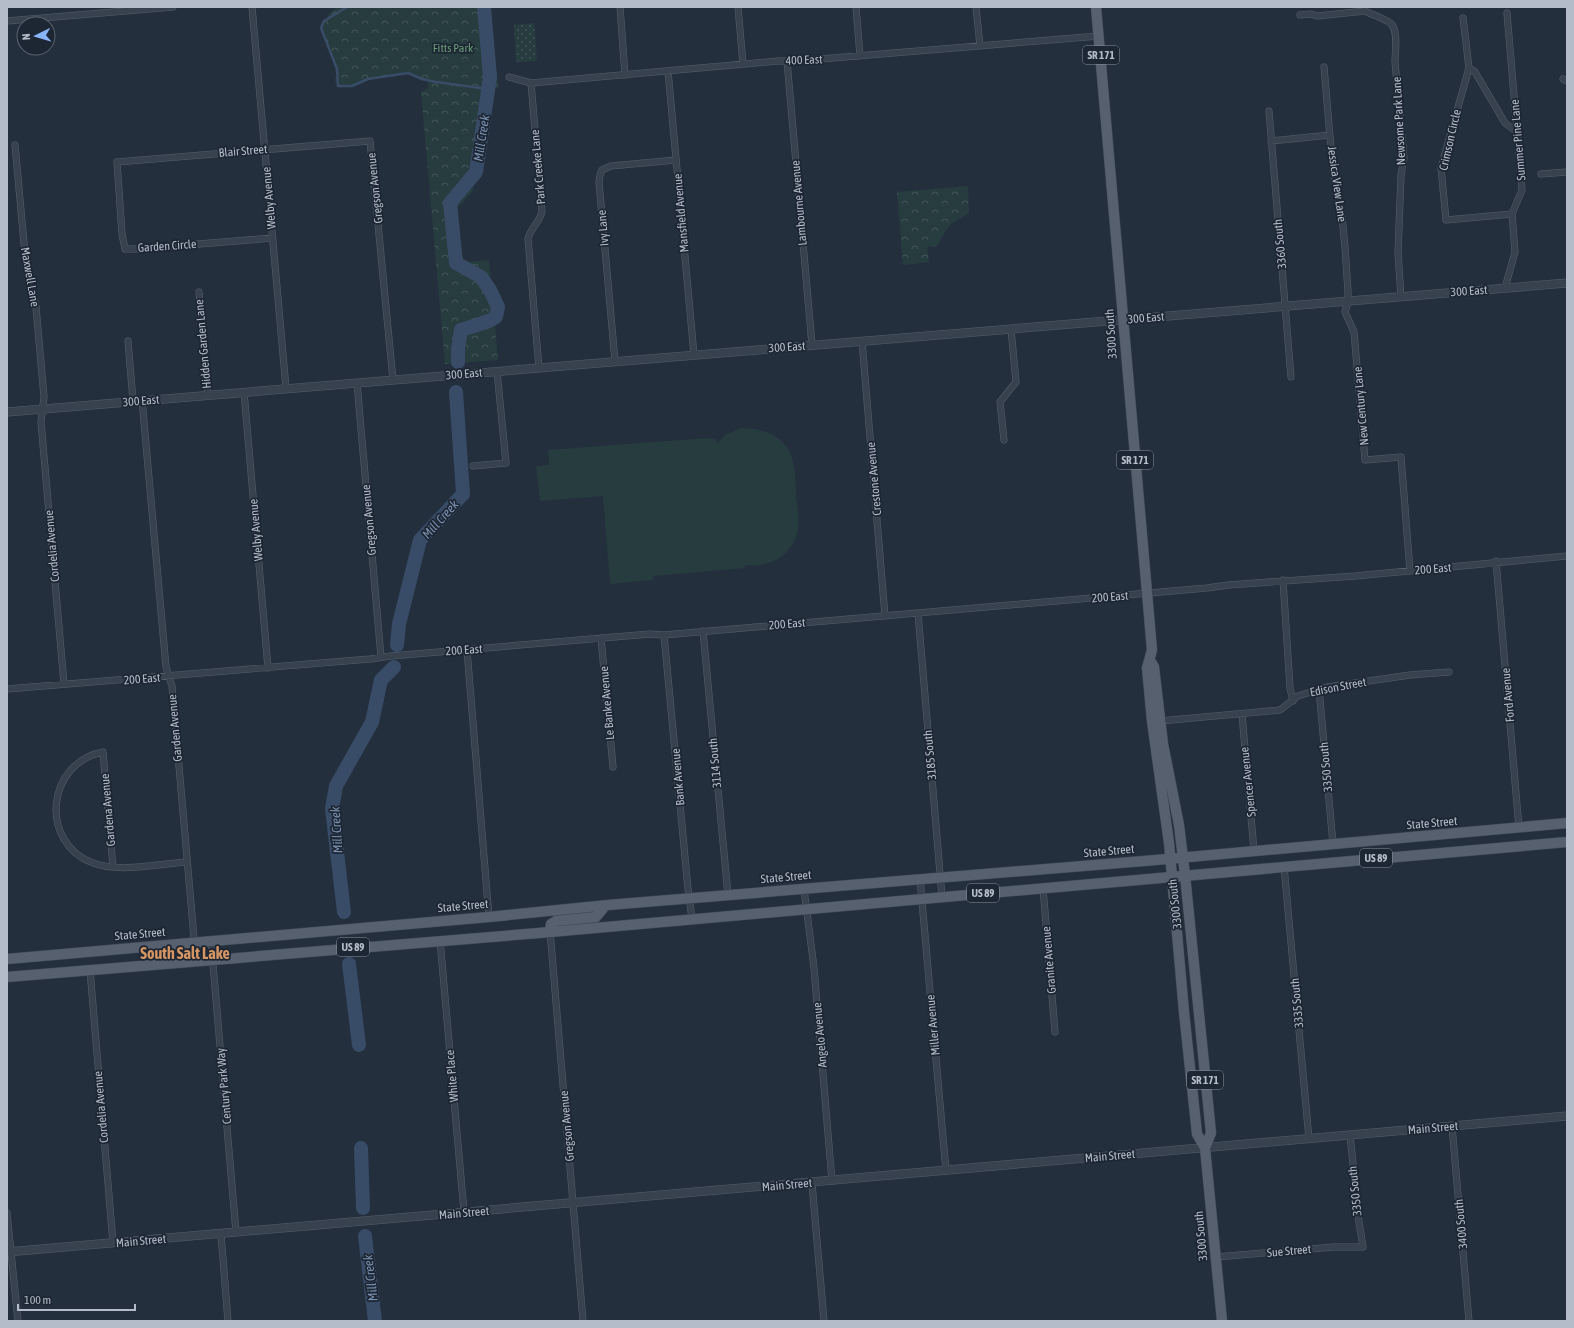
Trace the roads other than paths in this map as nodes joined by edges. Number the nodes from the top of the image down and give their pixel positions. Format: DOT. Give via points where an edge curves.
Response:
graph roads {
  1 [pos="173,7"];
  2 [pos="252,7"];
  3 [pos="620,7"];
  4 [pos="738,7"];
  5 [pos="856,7"];
  6 [pos="976,7"];
  7 [pos="1096,7"];
  8 [pos="1364,9"];
  9 [pos="1507,13"];
  10 [pos="1300,15"];
  11 [pos="1463,18"];
  12 [pos="7,21"];
  13 [pos="1099,36"];
  14 [pos="980,46"];
  15 [pos="860,56"];
  16 [pos="787,61"];
  17 [pos="743,64"];
  18 [pos="1324,67"];
  19 [pos="1469,68"];
  20 [pos="668,71"];
  21 [pos="626,74"];
  22 [pos="509,78"];
  23 [pos="531,82"];
  24 [pos="1269,111"];
  25 [pos="1517,132"];
  26 [pos="1330,135"];
  27 [pos="370,140"];
  28 [pos="1271,141"];
  29 [pos="15,145"];
  30 [pos="265,149"];
  31 [pos="676,160"];
  32 [pos="117,162"];
  33 [pos="1567,172"];
  34 [pos="1541,174"];
  35 [pos="1512,214"];
  36 [pos="273,238"];
  37 [pos="1567,283"];
  38 [pos="1505,288"];
  39 [pos="199,292"];
  40 [pos="1401,297"];
  41 [pos="1348,301"];
  42 [pos="1286,306"];
  43 [pos="1123,320"];
  44 [pos="1011,329"];
  45 [pos="128,341"];
  46 [pos="862,341"];
  47 [pos="812,345"];
  48 [pos="694,355"];
  49 [pos="615,361"];
  50 [pos="539,368"];
  51 [pos="498,371"];
  52 [pos="1291,377"];
  53 [pos="393,380"];
  54 [pos="357,382"];
  55 [pos="286,388"];
  56 [pos="244,392"];
  57 [pos="208,395"];
  58 [pos="138,401"];
  59 [pos="43,409"];
  60 [pos="7,412"];
  61 [pos="1004,440"];
  62 [pos="473,466"];
  63 [pos="1567,556"];
  64 [pos="1496,561"];
  65 [pos="1410,571"];
  66 [pos="1283,580"];
  67 [pos="1147,594"];
  68 [pos="918,613"];
  69 [pos="885,616"];
  70 [pos="703,631"];
  71 [pos="664,634"];
  72 [pos="601,638"];
  73 [pos="467,650"];
  74 [pos="381,657"];
  75 [pos="1150,660"];
  76 [pos="268,668"];
  77 [pos="1449,672"];
  78 [pos="168,676"];
  79 [pos="64,684"];
  80 [pos="7,689"];
  81 [pos="1320,689"];
  82 [pos="1293,701"];
  83 [pos="1242,714"];
  84 [pos="1160,721"];
  85 [pos="612,768"];
  86 [pos="1567,823"];
  87 [pos="1519,828"];
  88 [pos="1567,842"];
  89 [pos="1332,844"];
  90 [pos="1254,851"];
  91 [pos="1183,858"];
  92 [pos="1171,859"];
  93 [pos="187,862"];
  94 [pos="1284,866"];
  95 [pos="113,867"];
  96 [pos="1186,875"];
  97 [pos="1172,876"];
  98 [pos="940,877"];
  99 [pos="920,879"];
  100 [pos="1043,888"];
  101 [pos="804,889"];
  102 [pos="728,895"];
  103 [pos="942,897"];
  104 [pos="689,899"];
  105 [pos="921,899"];
  106 [pos="605,906"];
  107 [pos="806,909"];
  108 [pos="490,917"];
  109 [pos="692,919"];
  110 [pos="550,932"];
  111 [pos="440,940"];
  112 [pos="211,941"];
  113 [pos="194,942"];
  114 [pos="7,959"];
  115 [pos="213,960"];
  116 [pos="196,961"];
  117 [pos="90,970"];
  118 [pos="7,977"];
  119 [pos="1055,1032"];
  120 [pos="1567,1116"];
  121 [pos="1452,1126"];
  122 [pos="1350,1135"];
  123 [pos="1309,1139"];
  124 [pos="1205,1148"];
  125 [pos="946,1171"];
  126 [pos="832,1181"];
  127 [pos="812,1183"];
  128 [pos="573,1204"];
  129 [pos="464,1212"];
  130 [pos="7,1213"];
  131 [pos="236,1232"];
  132 [pos="221,1234"];
  133 [pos="113,1243"];
  134 [pos="1363,1247"];
  135 [pos="9,1252"];
  136 [pos="1216,1258"];
  137 [pos="18,1321"];
  138 [pos="228,1321"];
  139 [pos="583,1321"];
  140 [pos="824,1321"];
  141 [pos="1222,1321"];
  142 [pos="1469,1321"];
  1 -- 12 [label="street"];
  2 -- 30 [label="street, Welby Avenue"];
  3 -- 21 [label="street"];
  4 -- 17 [label="street"];
  5 -- 15 [label="street"];
  6 -- 14 [label="street"];
  7 -- 13 [label="main road, 3300 South / SR 171"];
  8 -- 10 [label="street" via="1317,16"];
  8 -- 40 [label="street, Newsome Park Lane" via="1391,23 1395,29 1395,62 1404,158 1398,253"];
  9 -- 25 [label="street, Summer Pine Lane"];
  11 -- 19 [label="street, Crimson Circle"];
  13 -- 14 [label="street, 400 East"];
  13 -- 43 [label="main road, 3300 South / SR 171"];
  14 -- 15 [label="street, 400 East"];
  15 -- 16 [label="street, 400 East"];
  16 -- 17 [label="street, 400 East"];
  16 -- 47 [label="street, Lambourne Avenue"];
  17 -- 20 [label="street, 400 East"];
  18 -- 26 [label="street, Jessica View Lane"];
  19 -- 25 [label="street" via="1475,72 1505,123"];
  19 -- 35 [label="street, Crimson Circle" via="1441,168 1446,220"];
  20 -- 21 [label="street, 400 East"];
  20 -- 31 [label="street, Mansfield Avenue"];
  21 -- 23 [label="street, 400 East"];
  22 -- 23 [label="street, 400 East"];
  23 -- 50 [label="street, Park Creeke Lane" via="542,212 528,239"];
  24 -- 28 [label="street, 3360 South"];
  25 -- 35 [label="street, Summer Pine Lane" via="1522,190"];
  26 -- 28 [label="street"];
  26 -- 41 [label="street, Jessica View Lane" via="1334,177 1342,217"];
  27 -- 30 [label="street, Blair Street"];
  27 -- 53 [label="street, Gregson Avenue"];
  28 -- 42 [label="street, 3360 South"];
  29 -- 59 [label="street, Maxwell Lane" via="26,265 36,307"];
  30 -- 32 [label="street, Blair Street"];
  30 -- 36 [label="street, Welby Avenue"];
  31 -- 48 [label="street, Mansfield Avenue"];
  31 -- 49 [label="street, Ivy Lane" via="611,166 602,170 600,175"];
  32 -- 36 [label="street, Garden Circle" via="125,249"];
  33 -- 34 [label="street"];
  35 -- 38 [label="street, Summer Pine Lane" via="1515,252"];
  36 -- 55 [label="street, Welby Avenue"];
  37 -- 38 [label="street, 300 East"];
  38 -- 40 [label="street, 300 East"];
  39 -- 57 [label="street, Hidden Garden Lane"];
  40 -- 41 [label="street, 300 East"];
  41 -- 42 [label="street, 300 East"];
  41 -- 65 [label="street, New Century Lane" via="1346,312 1354,332 1365,460 1401,457"];
  42 -- 43 [label="street, 300 East"];
  42 -- 52 [label="street, 3360 South"];
  43 -- 44 [label="street, 300 East"];
  43 -- 67 [label="main road, 3300 South / SR 171"];
  44 -- 46 [label="street, 300 East"];
  44 -- 61 [label="street" via="1016,382 1000,402"];
  45 -- 58 [label="street, Garden Avenue"];
  46 -- 47 [label="street, 300 East"];
  46 -- 69 [label="street, Crestone Avenue"];
  47 -- 48 [label="street, 300 East"];
  48 -- 49 [label="street, 300 East"];
  49 -- 50 [label="street, 300 East"];
  50 -- 51 [label="street, 300 East"];
  51 -- 53 [label="street, 300 East"];
  51 -- 62 [label="street" via="506,463"];
  53 -- 54 [label="street, 300 East"];
  54 -- 55 [label="street, 300 East"];
  54 -- 74 [label="street, Gregson Avenue"];
  55 -- 56 [label="street, 300 East"];
  56 -- 57 [label="street, 300 East"];
  56 -- 76 [label="street, Welby Avenue"];
  57 -- 58 [label="street, 300 East"];
  58 -- 59 [label="street, 300 East"];
  58 -- 78 [label="street, Garden Avenue"];
  59 -- 60 [label="street, 300 East"];
  59 -- 79 [label="street, Cordelia Avenue" via="41,422"];
  63 -- 64 [label="street, 200 East"];
  64 -- 65 [label="street, 200 East"];
  64 -- 87 [label="street, Ford Avenue"];
  65 -- 66 [label="street, 200 East"];
  66 -- 67 [label="street, 200 East"];
  66 -- 82 [label="street"];
  67 -- 68 [label="street, 200 East"];
  67 -- 75 [label="main road, 3300 South / SR 171" via="1152,650"];
  68 -- 69 [label="street, 200 East"];
  68 -- 98 [label="street, 3185 South"];
  69 -- 70 [label="street, 200 East"];
  70 -- 71 [label="street, 200 East"];
  70 -- 102 [label="street, 3114 South"];
  71 -- 72 [label="street, 200 East"];
  71 -- 104 [label="street, Bank Avenue"];
  72 -- 73 [label="street, 200 East"];
  72 -- 85 [label="street, Le Banke Avenue"];
  73 -- 74 [label="street, 200 East"];
  73 -- 108 [label="street"];
  74 -- 76 [label="street, 200 East"];
  75 -- 84 [label="main road, 3300 South / SR 171" via="1154,667"];
  75 -- 92 [label="main road, 3300 South / SR 171" via="1147,668 1152,720"];
  76 -- 78 [label="street, 200 East"];
  77 -- 81 [label="street, Edison Street" via="1410,675"];
  78 -- 79 [label="street, 200 East"];
  78 -- 93 [label="street, Garden Avenue" via="172,686"];
  79 -- 80 [label="street, 200 East"];
  81 -- 82 [label="street, Edison Street" via="1298,696"];
  81 -- 89 [label="street, 3350 South"];
  82 -- 83 [label="street, Edison Street" via="1280,710"];
  83 -- 84 [label="street, Edison Street"];
  83 -- 90 [label="street, Spencer Avenue"];
  84 -- 91 [label="main road, 3300 South / SR 171"];
  86 -- 87 [label="main road, State Street / US 89"];
  87 -- 89 [label="main road, State Street / US 89"];
  88 -- 94 [label="main road, US 89"];
  89 -- 90 [label="main road, State Street / US 89"];
  90 -- 91 [label="main road, State Street / US 89"];
  91 -- 92 [label="main road, State Street / US 89"];
  91 -- 96 [label="main road, 3300 South / SR 171"];
  92 -- 97 [label="main road, 3300 South / SR 171"];
  92 -- 98 [label="main road, State Street / US 89"];
  93 -- 95 [label="street"];
  93 -- 113 [label="street, Garden Avenue"];
  94 -- 96 [label="main road, US 89"];
  94 -- 123 [label="street, 3335 South"];
  95 -- 95 [label="street, Gardena Avenue" via="92,863 78,855 62,836 56,813 57,798 66,776 83,760 103,752"];
  96 -- 97 [label="main road, US 89"];
  96 -- 124 [label="main road, 3300 South / SR 171" via="1211,1132"];
  97 -- 100 [label="main road, US 89"];
  97 -- 124 [label="main road, 3300 South / SR 171" via="1194,1110 1197,1134"];
  98 -- 99 [label="main road, State Street / US 89"];
  98 -- 103 [label="street, 3185 South"];
  99 -- 101 [label="main road, State Street / US 89"];
  99 -- 105 [label="street, Miller Avenue"];
  100 -- 103 [label="main road, US 89"];
  100 -- 119 [label="street, Granite Avenue"];
  101 -- 102 [label="main road, State Street / US 89"];
  101 -- 107 [label="street, Angelo Avenue"];
  102 -- 104 [label="main road, State Street / US 89"];
  103 -- 105 [label="main road, US 89"];
  104 -- 106 [label="main road, State Street / US 89"];
  104 -- 109 [label="street, Bank Avenue"];
  105 -- 107 [label="main road, US 89"];
  105 -- 125 [label="street, Miller Avenue"];
  106 -- 108 [label="main road, State Street / US 89"];
  106 -- 110 [label="main road" via="596,917 556,921 551,924"];
  107 -- 109 [label="main road, US 89"];
  107 -- 126 [label="street, Angelo Avenue" via="814,968"];
  108 -- 112 [label="main road, State Street / US 89"];
  109 -- 110 [label="main road, US 89"];
  110 -- 111 [label="main road, US 89"];
  110 -- 128 [label="street, Gregson Avenue"];
  111 -- 115 [label="main road, US 89"];
  111 -- 129 [label="street, White Place"];
  112 -- 113 [label="main road, State Street / US 89"];
  112 -- 115 [label="street, Century Park Way"];
  113 -- 114 [label="main road, State Street / US 89"];
  113 -- 116 [label="street, Garden Avenue"];
  115 -- 116 [label="main road, US 89"];
  115 -- 131 [label="street, Century Park Way"];
  116 -- 117 [label="main road, US 89"];
  117 -- 118 [label="main road, US 89"];
  117 -- 133 [label="street, Cordelia Avenue"];
  120 -- 121 [label="street, Main Street"];
  121 -- 122 [label="street, Main Street"];
  121 -- 142 [label="street, 3400 South"];
  122 -- 123 [label="street, Main Street"];
  122 -- 134 [label="street, 3350 South"];
  123 -- 124 [label="street, Main Street"];
  124 -- 125 [label="street, Main Street"];
  124 -- 136 [label="main road, 3300 South / SR 171"];
  125 -- 126 [label="street, Main Street"];
  126 -- 127 [label="street, Main Street"];
  127 -- 128 [label="street, Main Street"];
  127 -- 140 [label="street"];
  128 -- 129 [label="street, Main Street"];
  128 -- 139 [label="street, Gregson Avenue"];
  129 -- 131 [label="street, Main Street"];
  130 -- 135 [label="street"];
  131 -- 132 [label="street, Main Street"];
  132 -- 133 [label="street, Main Street"];
  132 -- 138 [label="street"];
  133 -- 135 [label="street, Main Street"];
  134 -- 136 [label="street, Sue Street" via="1334,1247"];
  135 -- 137 [label="street"];
  136 -- 141 [label="main road, 3300 South / SR 171"];
}
